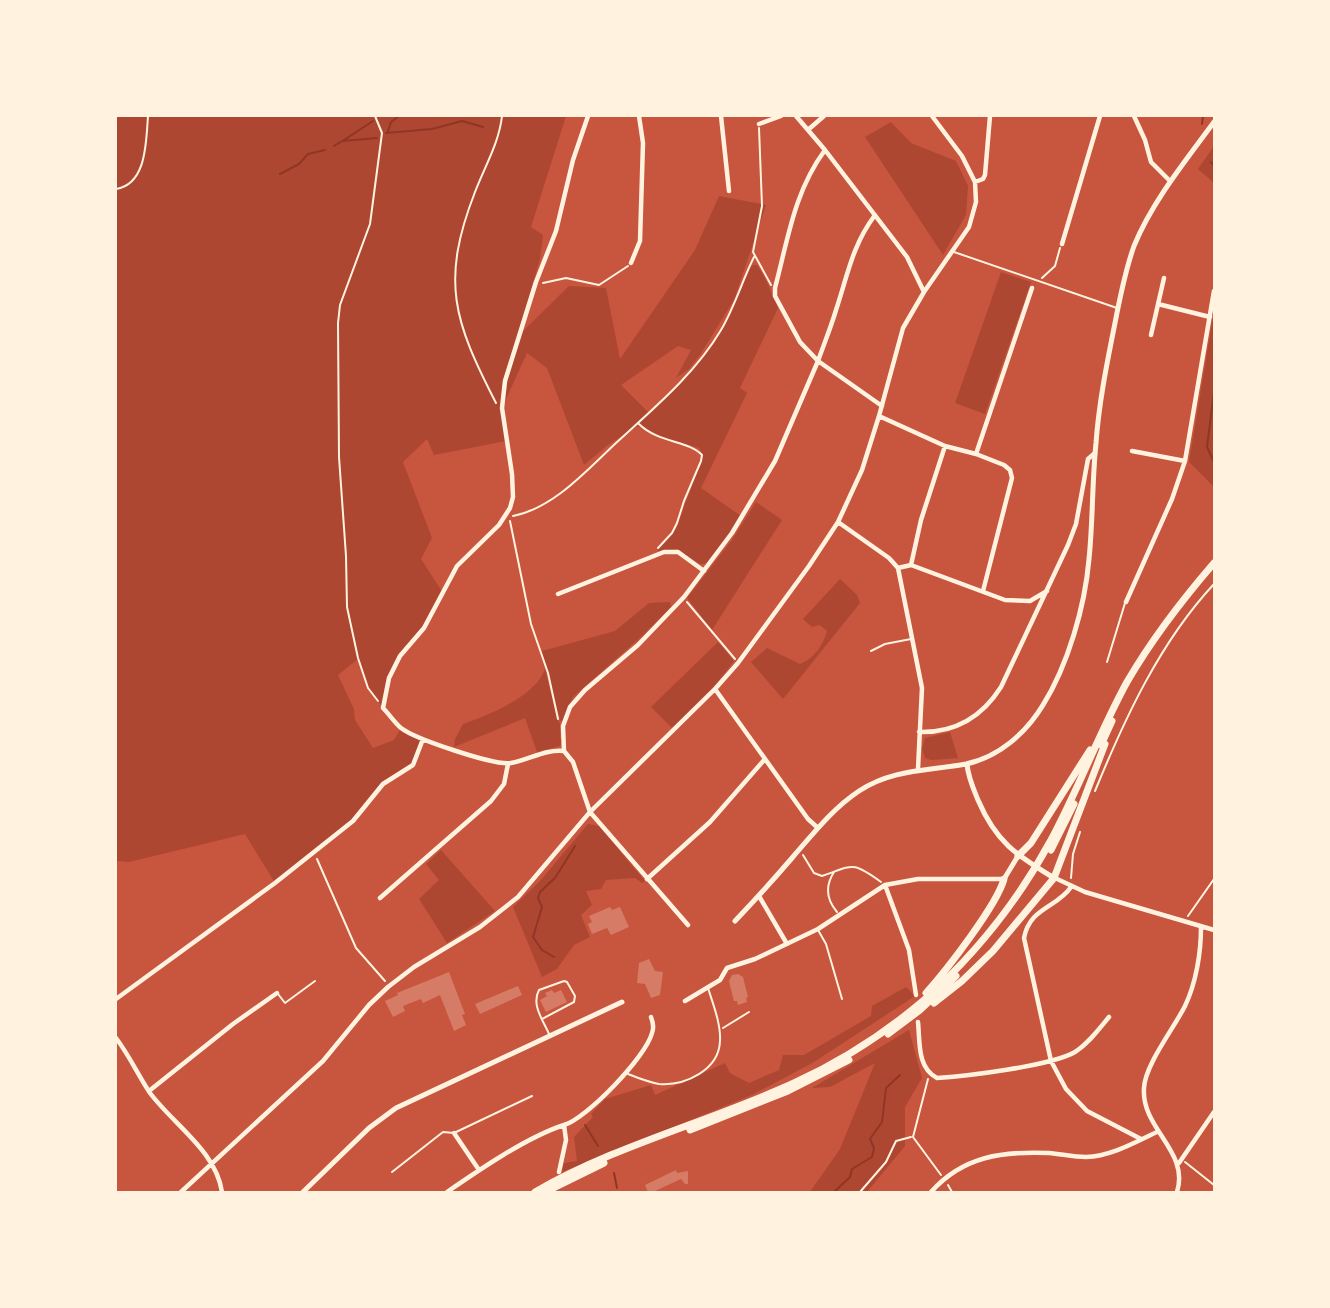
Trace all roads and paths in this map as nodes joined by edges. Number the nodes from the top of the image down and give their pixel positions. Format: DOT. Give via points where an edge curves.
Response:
graph roads {
  1 [pos="148,116"];
  2 [pos="375,116"];
  3 [pos="502,116"];
  4 [pos="588,116"];
  5 [pos="639,116"];
  6 [pos="721,116"];
  7 [pos="781,116"];
  8 [pos="796,116"];
  9 [pos="824,116"];
  10 [pos="932,116"];
  11 [pos="989,116"];
  12 [pos="1101,116"];
  13 [pos="1134,116"];
  14 [pos="1214,123"];
  15 [pos="759,124"];
  16 [pos="809,129"];
  17 [pos="825,150"];
  18 [pos="1170,181"];
  19 [pos="975,182"];
  20 [pos="116,190"];
  21 [pos="729,191"];
  22 [pos="875,215"];
  23 [pos="1062,244"];
  24 [pos="954,252"];
  25 [pos="754,257"];
  26 [pos="631,263"];
  27 [pos="1164,278"];
  28 [pos="1041,281"];
  29 [pos="536,282"];
  30 [pos="775,288"];
  31 [pos="1032,288"];
  32 [pos="1214,290"];
  33 [pos="924,292"];
  34 [pos="1158,304"];
  35 [pos="1118,308"];
  36 [pos="1210,317"];
  37 [pos="1151,335"];
  38 [pos="818,361"];
  39 [pos="882,406"];
  40 [pos="502,408"];
  41 [pos="879,416"];
  42 [pos="639,424"];
  43 [pos="946,446"];
  44 [pos="1132,451"];
  45 [pos="1095,453"];
  46 [pos="976,454"];
  47 [pos="1185,461"];
  48 [pos="506,516"];
  49 [pos="838,522"];
  50 [pos="656,555"];
  51 [pos="1214,562"];
  52 [pos="911,565"];
  53 [pos="898,568"];
  54 [pos="1214,570"];
  55 [pos="704,571"];
  56 [pos="1214,584"];
  57 [pos="983,591"];
  58 [pos="1048,591"];
  59 [pos="558,594"];
  60 [pos="684,597"];
  61 [pos="1126,603"];
  62 [pos="912,639"];
  63 [pos="871,651"];
  64 [pos="1107,662"];
  65 [pos="738,663"];
  66 [pos="715,690"];
  67 [pos="383,708"];
  68 [pos="1116,714"];
  69 [pos="563,726"];
  70 [pos="1104,729"];
  71 [pos="919,732"];
  72 [pos="423,738"];
  73 [pos="564,751"];
  74 [pos="765,759"];
  75 [pos="508,764"];
  76 [pos="967,764"];
  77 [pos="918,769"];
  78 [pos="1094,793"];
  79 [pos="590,812"];
  80 [pos="1081,827"];
  81 [pos="818,828"];
  82 [pos="314,851"];
  83 [pos="802,854"];
  84 [pos="1022,859"];
  85 [pos="835,872"];
  86 [pos="1051,876"];
  87 [pos="648,879"];
  88 [pos="1004,879"];
  89 [pos="1214,880"];
  90 [pos="885,885"];
  91 [pos="1070,886"];
  92 [pos="759,896"];
  93 [pos="380,898"];
  94 [pos="840,915"];
  95 [pos="735,921"];
  96 [pos="1184,922"];
  97 [pos="688,925"];
  98 [pos="1201,927"];
  99 [pos="818,929"];
  100 [pos="1214,930"];
  101 [pos="787,943"];
  102 [pos="315,981"];
  103 [pos="385,982"];
  104 [pos="708,987"];
  105 [pos="277,993"];
  106 [pos="916,995"];
  107 [pos="116,999"];
  108 [pos="842,999"];
  109 [pos="685,1001"];
  110 [pos="622,1002"];
  111 [pos="749,1012"];
  112 [pos="651,1017"];
  113 [pos="1109,1017"];
  114 [pos="542,1019"];
  115 [pos="904,1020"];
  116 [pos="918,1022"];
  117 [pos="719,1031"];
  118 [pos="550,1035"];
  119 [pos="116,1038"];
  120 [pos="1051,1060"];
  121 [pos="626,1072"];
  122 [pos="930,1075"];
  123 [pos="149,1091"];
  124 [pos="532,1096"];
  125 [pos="1214,1112"];
  126 [pos="564,1125"];
  127 [pos="1157,1132"];
  128 [pos="454,1133"];
  129 [pos="913,1137"];
  130 [pos="1142,1139"];
  131 [pos="1180,1161"];
  132 [pos="211,1163"];
  133 [pos="479,1170"];
  134 [pos="392,1172"];
  135 [pos="559,1172"];
  136 [pos="943,1179"];
  137 [pos="1214,1185"];
  138 [pos="181,1192"];
  139 [pos="222,1192"];
  140 [pos="303,1192"];
  141 [pos="447,1192"];
  142 [pos="535,1192"];
  143 [pos="545,1192"];
  144 [pos="860,1192"];
  145 [pos="931,1192"];
  146 [pos="952,1192"];
  147 [pos="1177,1192"];
  1 -- 20 [label="path" via="140,171 135,180"];
  2 -- 67 [label="path" via="382,134 370,224 340,305 338,323 339,457 349,623 368,688"];
  3 -- 40 [label="path" via="461,234 454,293 477,365"];
  4 -- 29 [label="street" via="556,231"];
  5 -- 26 [label="street" via="643,143 640,242"];
  6 -- 21 [label="street"];
  7 -- 15 [label="street"];
  8 -- 16 [label="street"];
  9 -- 16 [label="street"];
  10 -- 19 [label="street"];
  11 -- 19 [label="street" via="985,175"];
  12 -- 23 [label="street"];
  13 -- 18 [label="street" via="1151,162"];
  14 -- 18 [label="street"];
  15 -- 25 [label="path" via="762,206"];
  16 -- 17 [label="street"];
  17 -- 22 [label="street"];
  17 -- 30 [label="street" via="800,191"];
  18 -- 35 [label="street" via="1135,244"];
  19 -- 24 [label="street" via="976,202 969,227"];
  22 -- 33 [label="street" via="907,257"];
  22 -- 38 [label="street" via="851,257"];
  23 -- 28 [label="path" via="1055,266"];
  24 -- 28 [label="lane"];
  24 -- 33 [label="street"];
  25 -- 30 [label="path"];
  25 -- 42 [label="path" via="720,330 696,365"];
  26 -- 29 [label="path" via="598,285 566,278"];
  27 -- 34 [label="street"];
  28 -- 35 [label="lane"];
  29 -- 40 [label="street" via="505,382"];
  30 -- 38 [label="street" via="800,342"];
  31 -- 46 [label="street"];
  32 -- 36 [label="street"];
  33 -- 39 [label="street" via="903,328"];
  34 -- 36 [label="street"];
  34 -- 37 [label="street"];
  35 -- 45 [label="street" via="1102,386"];
  36 -- 47 [label="street"];
  38 -- 39 [label="street"];
  38 -- 55 [label="street" via="775,461"];
  39 -- 41 [label="street"];
  40 -- 48 [label="street" via="513,497"];
  41 -- 43 [label="street"];
  41 -- 49 [label="street" via="862,470"];
  42 -- 48 [label="path" via="557,495 521,514"];
  42 -- 50 [label="path" via="659,438 702,455 677,523"];
  43 -- 46 [label="street"];
  43 -- 52 [label="street"];
  44 -- 47 [label="street"];
  45 -- 58 [label="street" via="1088,459 1076,524"];
  45 -- 76 [label="street" via="1089,562 1076,626 1055,684 1016,738"];
  46 -- 57 [label="street" via="1004,465 1012,478"];
  47 -- 61 [label="street"];
  48 -- 67 [label="street" via="457,566 424,628 400,656 389,678"];
  48 -- 69 [label="path" via="531,624"];
  49 -- 53 [label="street"];
  49 -- 65 [label="street"];
  50 -- 55 [label="street" via="678,552"];
  50 -- 59 [label="street"];
  51 -- 70 [label="highway" via="1147,650"];
  52 -- 53 [label="street"];
  52 -- 57 [label="street"];
  53 -- 62 [label="street"];
  54 -- 68 [label="highway" via="1159,640"];
  55 -- 60 [label="street"];
  56 -- 78 [label="path" via="1166,649 1126,720"];
  57 -- 58 [label="street" via="1006,600 1030,601"];
  58 -- 71 [label="street" via="990,704 956,727"];
  60 -- 65 [label="path"];
  60 -- 69 [label="street" via="638,645 584,690 570,707"];
  61 -- 64 [label="lane"];
  62 -- 63 [label="lane"];
  62 -- 71 [label="street" via="922,688"];
  65 -- 66 [label="street"];
  66 -- 74 [label="street"];
  66 -- 79 [label="street"];
  67 -- 72 [label="street" via="401,728"];
  68 -- 86 [label="highway"];
  68 -- 115 [label="highway" via="1056,841 1023,896 967,966"];
  69 -- 73 [label="street"];
  70 -- 84 [label="highway"];
  70 -- 115 [label="highway" via="1051,839 1018,894 970,955"];
  71 -- 77 [label="street"];
  72 -- 75 [label="street" via="485,761"];
  72 -- 82 [label="street" via="413,765 383,784 353,821"];
  73 -- 75 [label="street"];
  73 -- 79 [label="street" via="573,762"];
  74 -- 81 [label="street"];
  74 -- 87 [label="street" via="710,822"];
  75 -- 93 [label="street" via="504,784 491,801"];
  76 -- 77 [label="street"];
  76 -- 84 [label="street" via="970,782 990,825"];
  77 -- 81 [label="street" via="861,790"];
  79 -- 87 [label="street"];
  79 -- 132 [label="street" via="518,897 388,987 323,1061"];
  80 -- 91 [label="path"];
  81 -- 92 [label="street"];
  82 -- 103 [label="path" via="356,948"];
  82 -- 107 [label="street"];
  83 -- 85 [label="path" via="814,873"];
  84 -- 86 [label="street"];
  84 -- 88 [label="street"];
  85 -- 90 [label="path" via="853,865"];
  85 -- 94 [label="path" via="827,895"];
  86 -- 91 [label="street"];
  86 -- 115 [label="highway" via="1020,920 980,964 949,992"];
  87 -- 97 [label="street"];
  88 -- 90 [label="street" via="918,879"];
  88 -- 115 [label="highway" via="990,907"];
  89 -- 96 [label="path"];
  90 -- 94 [label="street"];
  90 -- 106 [label="street" via="909,950"];
  91 -- 96 [label="street"];
  91 -- 120 [label="street" via="1065,895 1037,914 1024,938"];
  92 -- 95 [label="street"];
  92 -- 101 [label="street"];
  94 -- 99 [label="street"];
  96 -- 98 [label="street"];
  98 -- 100 [label="street"];
  98 -- 127 [label="street" via="1196,974 1186,1005 1144,1087 1146,1110"];
  99 -- 101 [label="street"];
  99 -- 108 [label="lane"];
  101 -- 104 [label="street" via="727,968 721,979"];
  102 -- 105 [label="lane" via="285,1003"];
  104 -- 109 [label="street"];
  104 -- 117 [label="lane"];
  105 -- 123 [label="street"];
  110 -- 118 [label="street"];
  111 -- 117 [label="path"];
  112 -- 121 [label="street" via="653,1033"];
  113 -- 120 [label="street" via="1075,1052"];
  114 -- 114 [label="lane" via="535,1003 539,990 567,982 574,1002"];
  114 -- 118 [label="lane"];
  115 -- 142 [label="highway" via="797,1082 592,1163"];
  115 -- 143 [label="highway" via="855,1056 803,1084"];
  116 -- 122 [label="street" via="923,1066"];
  117 -- 121 [label="lane" via="717,1053 708,1068 682,1082 658,1084"];
  118 -- 140 [label="street" via="396,1108"];
  119 -- 123 [label="street"];
  120 -- 122 [label="street" via="951,1077"];
  120 -- 130 [label="street" via="1066,1089 1087,1111"];
  121 -- 126 [label="street" via="580,1118"];
  122 -- 129 [label="path"];
  123 -- 132 [label="street"];
  124 -- 128 [label="lane"];
  125 -- 131 [label="street"];
  126 -- 133 [label="street"];
  126 -- 135 [label="street" via="566,1140"];
  127 -- 130 [label="street"];
  127 -- 131 [label="street"];
  128 -- 133 [label="street"];
  128 -- 134 [label="lane" via="443,1132"];
  129 -- 136 [label="path"];
  129 -- 144 [label="path" via="896,1141 886,1162"];
  130 -- 136 [label="street" via="1114,1152 1087,1157 1048,1153 983,1158"];
  131 -- 137 [label="path"];
  131 -- 147 [label="street"];
  132 -- 138 [label="street"];
  132 -- 139 [label="street"];
  133 -- 141 [label="street"];
  136 -- 145 [label="street"];
  136 -- 146 [label="path"];
}
